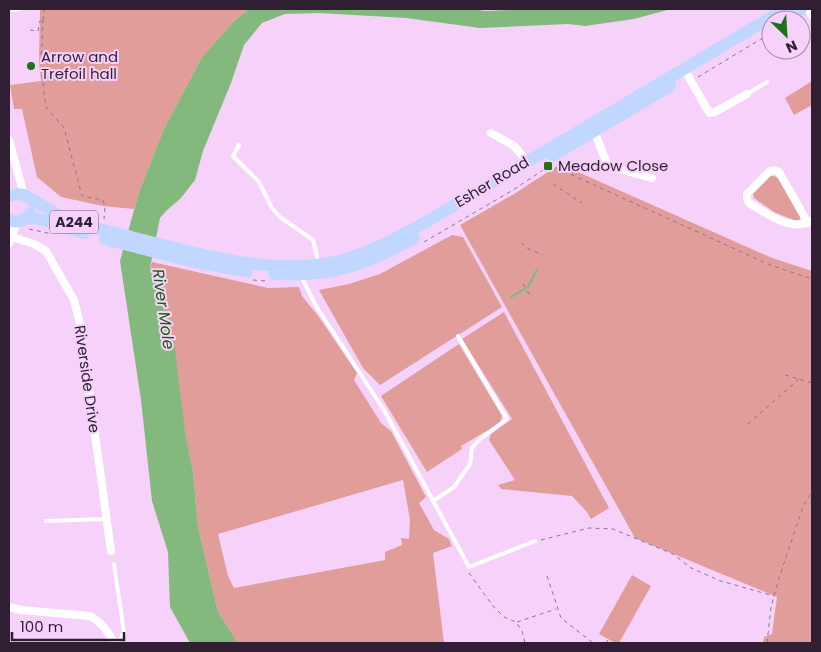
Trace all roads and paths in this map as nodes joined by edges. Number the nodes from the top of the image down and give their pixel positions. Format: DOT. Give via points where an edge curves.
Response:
graph roads {
  1 [pos="21,9"];
  2 [pos="44,9"];
  3 [pos="785,9"];
  4 [pos="808,9"];
  5 [pos="9,10"];
  6 [pos="812,15"];
  7 [pos="43,21"];
  8 [pos="30,30"];
  9 [pos="761,32"];
  10 [pos="688,76"];
  11 [pos="767,82"];
  12 [pos="747,94"];
  13 [pos="594,131"];
  14 [pos="491,133"];
  15 [pos="9,140"];
  16 [pos="238,145"];
  17 [pos="558,160"];
  18 [pos="527,161"];
  19 [pos="17,173"];
  20 [pos="652,178"];
  21 [pos="553,184"];
  22 [pos="18,196"];
  23 [pos="582,203"];
  24 [pos="17,220"];
  25 [pos="810,222"];
  26 [pos="103,230"];
  27 [pos="124,239"];
  28 [pos="10,240"];
  29 [pos="521,243"];
  30 [pos="170,251"];
  31 [pos="542,255"];
  32 [pos="319,264"];
  33 [pos="301,275"];
  34 [pos="812,279"];
  35 [pos="523,284"];
  36 [pos="531,297"];
  37 [pos="458,336"];
  38 [pos="785,375"];
  39 [pos="799,380"];
  40 [pos="812,383"];
  41 [pos="748,424"];
  42 [pos="812,492"];
  43 [pos="433,501"];
  44 [pos="107,519"];
  45 [pos="46,520"];
  46 [pos="535,541"];
  47 [pos="111,551"];
  48 [pos="114,564"];
  49 [pos="470,567"];
  50 [pos="547,576"];
  51 [pos="774,596"];
  52 [pos="9,606"];
  53 [pos="557,609"];
  54 [pos="516,622"];
  55 [pos="608,640"];
  56 [pos="116,643"];
  57 [pos="526,643"];
  58 [pos="593,643"];
  59 [pos="606,643"];
  60 [pos="766,643"];
  1 -- 5 [label="lane"];
  2 -- 7 [label="path"];
  3 -- 18 [label="main road, Esher Road / A244"];
  4 -- 6 [label="street"];
  7 -- 8 [label="path" via="40,21 38,31"];
  7 -- 26 [label="path" via="41,67 46,108 64,128 82,196 103,200"];
  9 -- 10 [label="main road, Esher Road / A244"];
  10 -- 12 [label="street" via="710,112"];
  10 -- 13 [label="main road, Esher Road / A244"];
  11 -- 12 [label="lane"];
  13 -- 20 [label="street" via="608,166"];
  13 -- 33 [label="main road, Esher Road / A244" via="388,252 352,267"];
  14 -- 18 [label="street" via="513,145"];
  15 -- 19 [label="street"];
  16 -- 32 [label="lane" via="233,156 259,182 280,217 313,240"];
  17 -- 34 [label="path" via="570,174 770,265"];
  18 -- 32 [label="main road, Esher Road / A244" via="383,245 350,258"];
  19 -- 22 [label="street"];
  19 -- 22 [label="street"];
  21 -- 23 [label="path"];
  22 -- 24 [label="main road" via="31,209"];
  22 -- 26 [label="main road, A244" via="68,220"];
  24 -- 27 [label="main road, A244" via="44,219 66,229"];
  24 -- 28 [label="street"];
  25 -- 25 [label="street" via="779,172 770,171 747,194 749,203 778,220 796,225"];
  26 -- 27 [label="main road, A244"];
  27 -- 30 [label="main road, A244"];
  28 -- 44 [label="street, Riverside Drive" via="34,244 46,252 74,300"];
  29 -- 31 [label="path"];
  30 -- 32 [label="main road, Esher Road / A244" via="252,263"];
  30 -- 33 [label="main road, Esher Road / A244" via="227,268"];
  33 -- 43 [label="lane" via="316,306 384,410"];
  35 -- 36 [label="path"];
  37 -- 43 [label="lane" via="507,418 472,448 470,464 454,487"];
  38 -- 39 [label="path"];
  39 -- 40 [label="path"];
  39 -- 41 [label="path"];
  42 -- 51 [label="path" via="804,504"];
  43 -- 49 [label="lane"];
  44 -- 45 [label="lane"];
  44 -- 47 [label="street, Riverside Drive"];
  46 -- 49 [label="lane"];
  46 -- 51 [label="path" via="589,528 613,529 673,554 691,568 721,581"];
  48 -- 56 [label="lane" via="124,634"];
  49 -- 54 [label="path" via="467,569 493,606 504,617"];
  50 -- 53 [label="path"];
  51 -- 60 [label="path"];
  52 -- 56 [label="street" via="90,616 104,626"];
  53 -- 54 [label="path"];
  53 -- 58 [label="path" via="561,618"];
  54 -- 57 [label="path"];
  55 -- 59 [label="path"];
}
